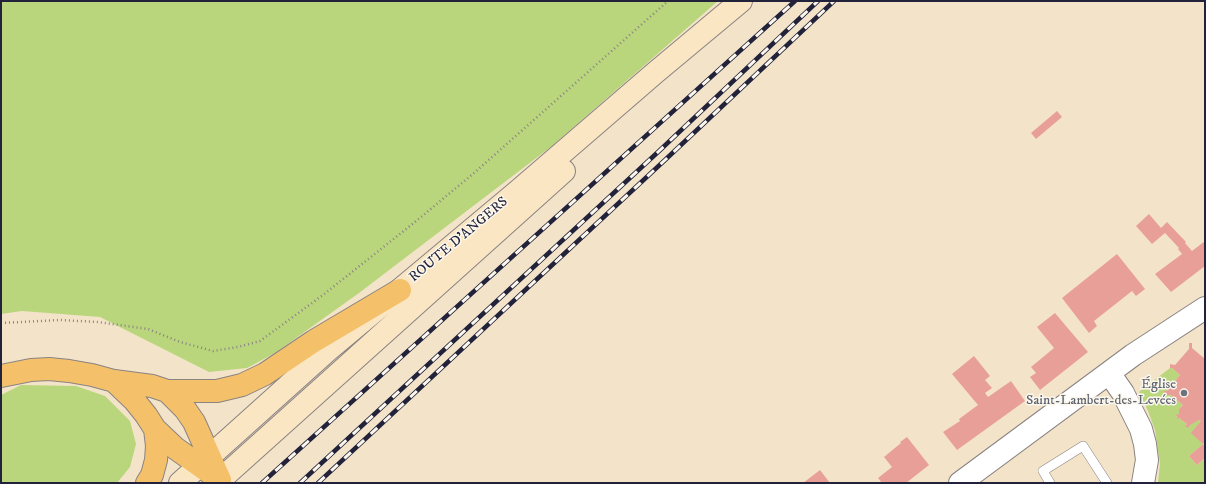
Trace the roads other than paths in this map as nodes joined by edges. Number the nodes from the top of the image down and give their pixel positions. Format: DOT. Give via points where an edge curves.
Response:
graph roads {
  1 [pos="741,1"];
  2 [pos="747,1"];
  3 [pos="400,290"];
  4 [pos="1205,308"];
  5 [pos="1109,373"];
  6 [pos="1,376"];
  7 [pos="114,381"];
  8 [pos="167,391"];
  9 [pos="155,429"];
  10 [pos="205,461"];
  11 [pos="220,480"];
  12 [pos="147,483"];
  13 [pos="180,483"];
  14 [pos="960,483"];
  15 [pos="1050,483"];
  16 [pos="1107,483"];
  17 [pos="1143,483"];
  1 -- 3 [label="main road, ROUTE D'ANGERS"];
  2 -- 11 [label="main road, ROUTE D'ANGERS" via="659,86"];
  3 -- 8 [label="highway" via="314,341 265,374 242,384 216,391"];
  3 -- 10 [label="main road, ROUTE D'ANGERS" via="328,350"];
  4 -- 5 [label="street"];
  5 -- 14 [label="street"];
  5 -- 17 [label="street" via="1123,393 1141,429 1147,460"];
  6 -- 7 [label="highway" via="49,369 84,373"];
  7 -- 8 [label="highway" via="152,386"];
  7 -- 9 [label="highway" via="134,400"];
  8 -- 10 [label="highway" via="194,422"];
  9 -- 10 [label="highway" via="175,448"];
  9 -- 12 [label="highway" via="156,460"];
  10 -- 11 [label="highway"];
  10 -- 13 [label="main road, ROUTE D'ANGERS"];
  15 -- 16 [label="lane" via="1043,471 1083,446"];
}
